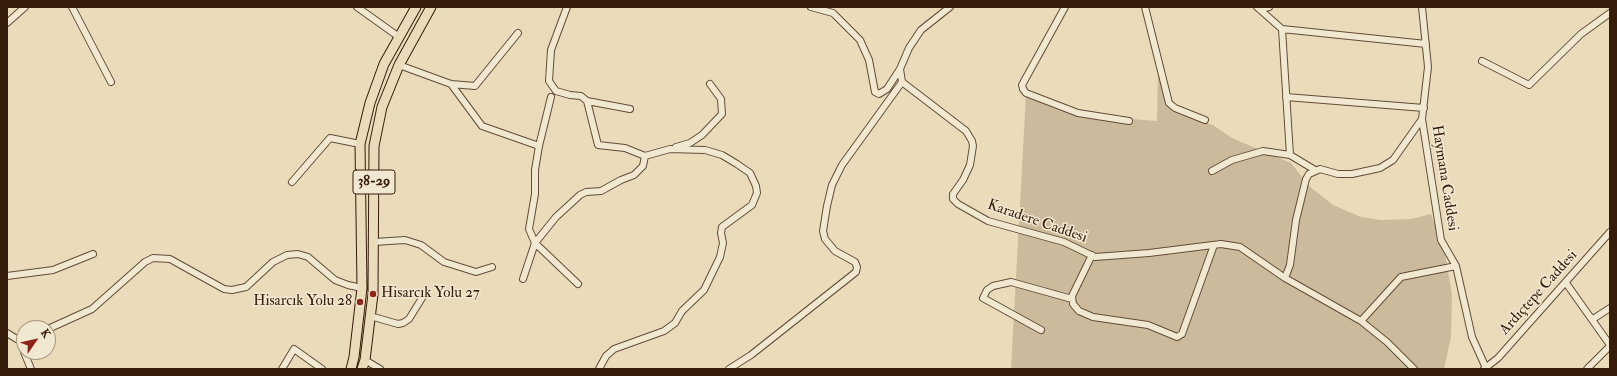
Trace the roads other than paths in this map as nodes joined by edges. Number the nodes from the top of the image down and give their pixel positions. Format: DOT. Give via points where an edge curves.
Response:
graph roads {
  1 [pos="24,7"];
  2 [pos="72,7"];
  3 [pos="357,7"];
  4 [pos="416,7"];
  5 [pos="431,7"];
  6 [pos="567,7"];
  7 [pos="811,7"];
  8 [pos="950,7"];
  9 [pos="1065,7"];
  10 [pos="1145,7"];
  11 [pos="1269,7"];
  12 [pos="1422,7"];
  13 [pos="1259,8"];
  14 [pos="1610,13"];
  15 [pos="7,23"];
  16 [pos="1282,29"];
  17 [pos="518,33"];
  18 [pos="399,37"];
  19 [pos="1426,44"];
  20 [pos="1482,61"];
  21 [pos="399,65"];
  22 [pos="900,70"];
  23 [pos="111,82"];
  24 [pos="902,82"];
  25 [pos="451,84"];
  26 [pos="710,84"];
  27 [pos="551,97"];
  28 [pos="1286,97"];
  29 [pos="587,101"];
  30 [pos="1424,108"];
  31 [pos="630,109"];
  32 [pos="1422,119"];
  33 [pos="1206,120"];
  34 [pos="1129,121"];
  35 [pos="360,144"];
  36 [pos="539,146"];
  37 [pos="670,149"];
  38 [pos="1290,155"];
  39 [pos="645,156"];
  40 [pos="1315,170"];
  41 [pos="1212,171"];
  42 [pos="292,182"];
  43 [pos="1610,232"];
  44 [pos="374,242"];
  45 [pos="535,243"];
  46 [pos="1214,245"];
  47 [pos="93,254"];
  48 [pos="1092,255"];
  49 [pos="1456,266"];
  50 [pos="492,267"];
  51 [pos="7,276"];
  52 [pos="1285,278"];
  53 [pos="523,279"];
  54 [pos="1566,283"];
  55 [pos="578,284"];
  56 [pos="362,288"];
  57 [pos="422,298"];
  58 [pos="1072,298"];
  59 [pos="1610,308"];
  60 [pos="370,316"];
  61 [pos="1593,319"];
  62 [pos="1361,322"];
  63 [pos="56,325"];
  64 [pos="1041,330"];
  65 [pos="7,333"];
  66 [pos="16,338"];
  67 [pos="1610,345"];
  68 [pos="364,364"];
  69 [pos="1411,368"];
  70 [pos="1485,368"];
  71 [pos="282,369"];
  72 [pos="322,369"];
  73 [pos="351,369"];
  74 [pos="380,369"];
  75 [pos="599,369"];
  76 [pos="729,369"];
  77 [pos="1587,369"];
  1 -- 15 [label="street"];
  2 -- 23 [label="street"];
  3 -- 18 [label="street"];
  4 -- 18 [label="highway, 38-29"];
  5 -- 21 [label="highway, 38-29"];
  6 -- 29 [label="street" via="551,50 549,80 556,91 581,96"];
  7 -- 22 [label="street" via="833,13 860,40 869,60 876,94 887,89"];
  8 -- 22 [label="street" via="921,30 909,48"];
  9 -- 34 [label="street" via="1022,85 1023,89 1026,93 1078,113"];
  10 -- 33 [label="street" via="1169,103 1175,108"];
  11 -- 13 [label="street"];
  12 -- 19 [label="street, Haymana Caddesi"];
  13 -- 16 [label="street"];
  14 -- 20 [label="street" via="1581,34 1529,85"];
  16 -- 19 [label="street"];
  16 -- 28 [label="street"];
  17 -- 25 [label="street" via="475,86"];
  18 -- 35 [label="highway, 38-29" via="384,64 370,103"];
  19 -- 30 [label="street, Haymana Caddesi" via="1428,67"];
  21 -- 25 [label="street"];
  21 -- 44 [label="highway, 38-29" via="382,107 374,146"];
  22 -- 24 [label="street"];
  24 -- 48 [label="street, Karadere Caddesi" via="966,131 972,141 970,165 953,194 956,202 988,221 1064,242"];
  24 -- 76 [label="street" via="842,165 832,185 826,206 823,231 825,239 834,251 855,262 856,272 751,355"];
  25 -- 36 [label="street" via="482,126"];
  26 -- 37 [label="street" via="721,99 723,110 720,118 702,136"];
  27 -- 36 [label="street"];
  28 -- 30 [label="street"];
  28 -- 38 [label="street"];
  29 -- 31 [label="street"];
  29 -- 39 [label="street" via="598,145 625,148"];
  30 -- 32 [label="street, Haymana Caddesi"];
  32 -- 40 [label="street" via="1393,160 1380,168 1352,174 1338,174 1326,169"];
  32 -- 49 [label="street, Haymana Caddesi" via="1441,240"];
  35 -- 42 [label="street" via="330,138"];
  35 -- 56 [label="highway, 38-29"];
  36 -- 45 [label="street" via="529,229"];
  37 -- 39 [label="street"];
  37 -- 75 [label="street" via="705,150 722,155 737,164 754,179 755,200 722,227 722,250 708,283 682,311 675,323 664,331 614,350 606,356"];
  38 -- 40 [label="street"];
  38 -- 41 [label="street" via="1263,151 1232,160"];
  39 -- 45 [label="street" via="642,166 634,175 601,191 580,195 556,217"];
  40 -- 52 [label="street" via="1306,179 1296,220 1290,265"];
  43 -- 54 [label="street, Ardıçtepe Caddesi"];
  44 -- 50 [label="street" via="405,240 421,245 444,262 476,272"];
  44 -- 60 [label="highway, 38-29"];
  45 -- 53 [label="street"];
  45 -- 55 [label="street"];
  46 -- 48 [label="street, Karadere Caddesi" via="1149,253 1094,257"];
  46 -- 52 [label="street, Karadere Caddesi" via="1240,247"];
  46 -- 58 [label="street" via="1179,337 1148,325 1093,318 1079,311"];
  47 -- 51 [label="street" via="53,270"];
  48 -- 58 [label="street"];
  49 -- 62 [label="street" via="1401,278"];
  49 -- 70 [label="street, Haymana Caddesi" via="1472,337"];
  52 -- 62 [label="street, Karadere Caddesi"];
  54 -- 61 [label="street"];
  54 -- 70 [label="street, Ardıçtepe Caddesi" via="1498,358"];
  56 -- 63 [label="street" via="335,280 308,256 298,254 287,255 273,262 246,287 232,290 224,289 170,259 153,258 92,308"];
  56 -- 73 [label="highway, 38-29"];
  57 -- 60 [label="street" via="410,319 403,323 398,324"];
  58 -- 64 [label="street" via="1011,282 987,290 983,298"];
  59 -- 61 [label="street"];
  60 -- 68 [label="highway, 38-29"];
  61 -- 67 [label="street"];
  62 -- 69 [label="street, Karadere Caddesi" via="1386,342"];
  65 -- 66 [label="street"];
  67 -- 77 [label="street"];
  68 -- 74 [label="street"];
  71 -- 72 [label="street" via="294,349"];
}
